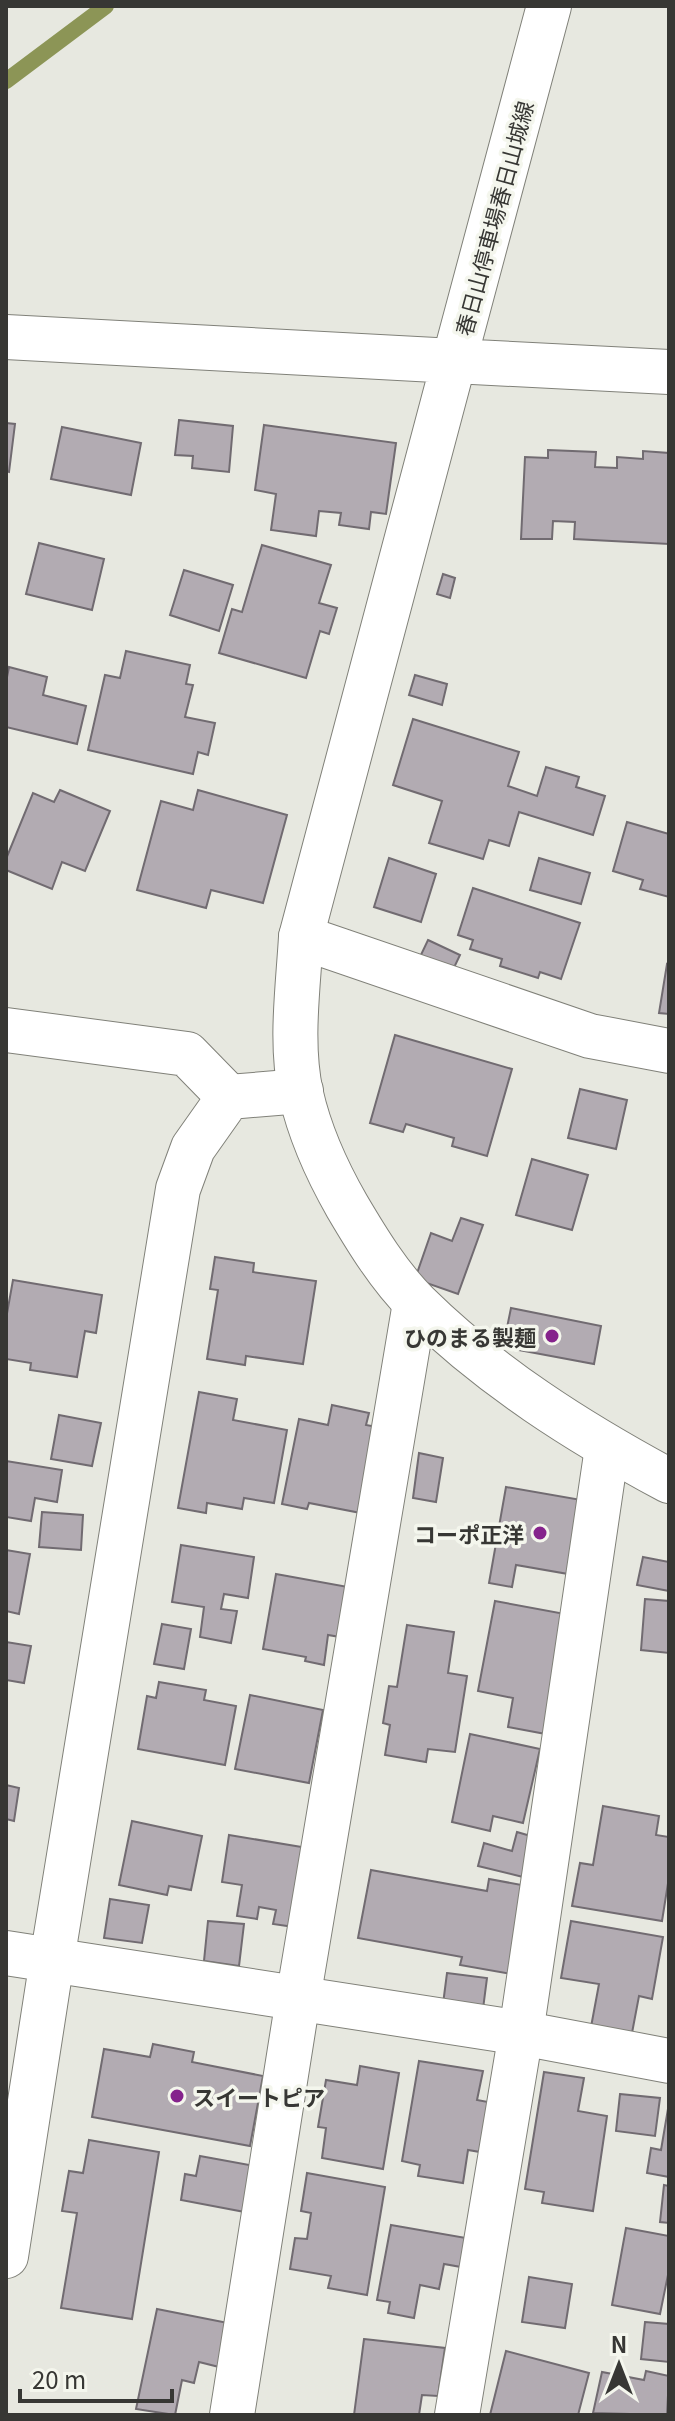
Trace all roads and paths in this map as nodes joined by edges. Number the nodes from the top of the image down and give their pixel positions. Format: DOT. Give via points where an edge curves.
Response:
graph roads {
  1 [pos="549,6"];
  2 [pos="6,337"];
  3 [pos="454,361"];
  4 [pos="669,372"];
  5 [pos="301,937"];
  6 [pos="6,1030"];
  7 [pos="669,1051"];
  8 [pos="301,1091"];
  9 [pos="229,1097"];
  10 [pos="415,1303"];
  11 [pos="607,1448"];
  12 [pos="669,1481"];
  13 [pos="6,1953"];
  14 [pos="52,1960"];
  15 [pos="298,1999"];
  16 [pos="521,2033"];
  17 [pos="669,2061"];
  18 [pos="6,2251"];
  19 [pos="232,2415"];
  20 [pos="457,2415"];
  1 -- 3 [label="street, 春日山停車場春日山城線"];
  2 -- 3 [label="street"];
  3 -- 4 [label="street, 春日山停車場春日山城線"];
  3 -- 5 [label="street"];
  5 -- 7 [label="street" via="590,1036"];
  5 -- 8 [label="street" via="295,1033"];
  6 -- 9 [label="street" via="187,1054"];
  8 -- 9 [label="street"];
  8 -- 10 [label="street" via="312,1134 337,1187 369,1243"];
  9 -- 14 [label="street" via="193,1148 178,1189"];
  10 -- 11 [label="street" via="503,1380"];
  10 -- 15 [label="street"];
  11 -- 12 [label="street"];
  11 -- 16 [label="street"];
  13 -- 14 [label="street"];
  14 -- 15 [label="street"];
  14 -- 18 [label="street"];
  15 -- 16 [label="street"];
  15 -- 19 [label="street"];
  16 -- 17 [label="street"];
  16 -- 20 [label="street"];
}
